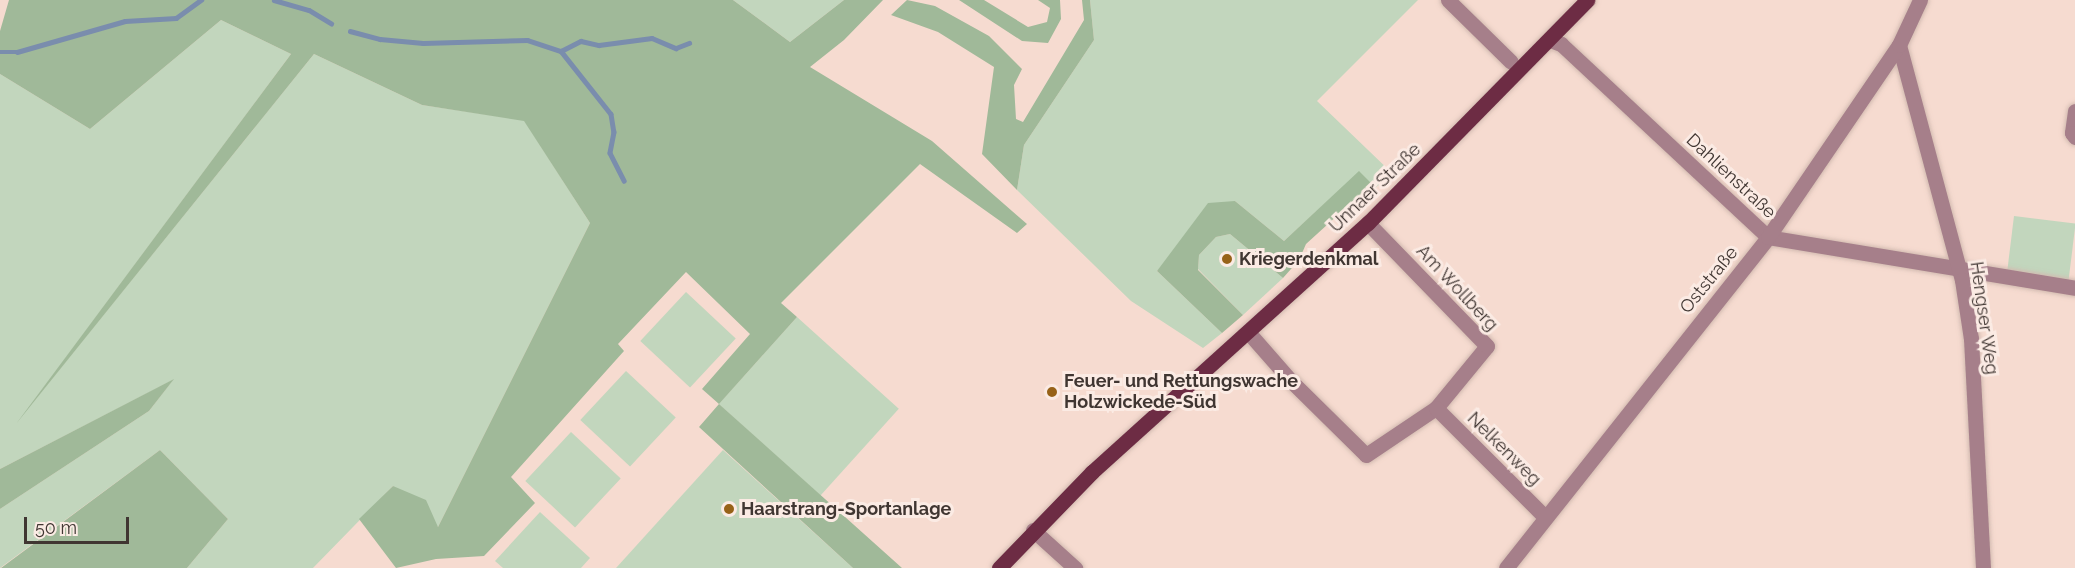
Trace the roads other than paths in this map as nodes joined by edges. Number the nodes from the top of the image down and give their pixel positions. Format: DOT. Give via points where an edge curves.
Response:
graph roads {
  1 [pos="1448,0"];
  2 [pos="1587,0"];
  3 [pos="1920,0"];
  4 [pos="1550,40"];
  5 [pos="1899,45"];
  6 [pos="1511,62"];
  7 [pos="2075,111"];
  8 [pos="2075,137"];
  9 [pos="1368,223"];
  10 [pos="1768,237"];
  11 [pos="1959,269"];
  12 [pos="2075,288"];
  13 [pos="1248,332"];
  14 [pos="1436,408"];
  15 [pos="1545,517"];
  16 [pos="1033,530"];
  17 [pos="999,568"];
  18 [pos="1075,568"];
  19 [pos="1506,568"];
  20 [pos="1983,568"];
  1 -- 6 [label="street"];
  2 -- 4 [label="main road, Unnaer Straße"];
  3 -- 5 [label="street, Oststraße"];
  4 -- 9 [label="main road, Unnaer Straße"];
  4 -- 10 [label="street, Dahlienstraße" via="1561,44"];
  5 -- 10 [label="street, Oststraße"];
  5 -- 11 [label="street, Hengser Weg"];
  7 -- 8 [label="street"];
  9 -- 13 [label="main road, Unnaer Straße"];
  9 -- 14 [label="street, Am Wollberg" via="1487,346"];
  10 -- 11 [label="street, Dahlienstraße"];
  10 -- 15 [label="street, Oststraße"];
  11 -- 12 [label="street, Dahlienstraße"];
  11 -- 20 [label="street, Hengser Weg" via="1971,339"];
  13 -- 14 [label="street, Am Wollberg" via="1366,455"];
  13 -- 16 [label="main road, Unnaer Straße"];
  14 -- 15 [label="street, Nelkenweg"];
  15 -- 19 [label="street, Oststraße"];
  16 -- 17 [label="main road, Unnaer Straße"];
  16 -- 18 [label="street"];
}
